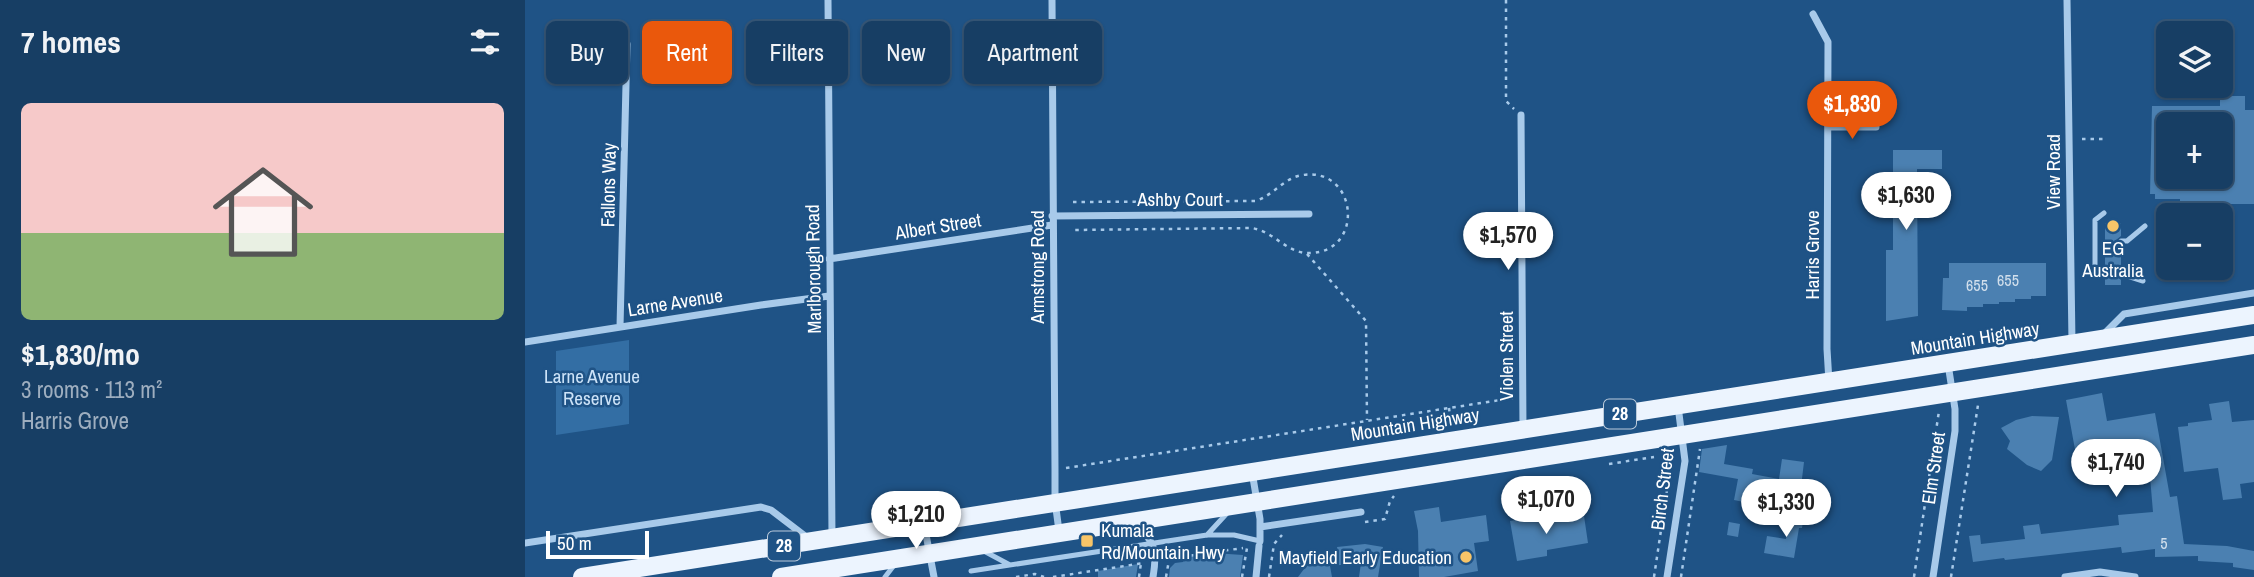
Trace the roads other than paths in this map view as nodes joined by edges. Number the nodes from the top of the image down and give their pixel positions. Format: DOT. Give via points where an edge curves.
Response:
graph roads {
  1 [pos="828,0"];
  2 [pos="1052,0"];
  3 [pos="2067,0"];
  4 [pos="1813,14"];
  5 [pos="626,84"];
  6 [pos="1521,116"];
  7 [pos="1828,127"];
  8 [pos="1876,127"];
  9 [pos="1309,214"];
  10 [pos="2104,214"];
  11 [pos="1052,216"];
  12 [pos="1052,225"];
  13 [pos="2145,226"];
  14 [pos="2095,241"];
  15 [pos="2105,241"];
  16 [pos="2121,241"];
  17 [pos="829,259"];
  18 [pos="2105,274"];
  19 [pos="2121,274"];
  20 [pos="2143,281"];
  21 [pos="2254,293"];
  22 [pos="829,296"];
  23 [pos="2254,315"];
  24 [pos="620,327"];
  25 [pos="2099,339"];
  26 [pos="525,342"];
  27 [pos="2072,344"];
  28 [pos="2254,345"];
  29 [pos="1948,363"];
  30 [pos="1829,382"];
  31 [pos="1953,394"];
  32 [pos="1678,405"];
  33 [pos="1523,429"];
  34 [pos="1683,436"];
  35 [pos="1252,472"];
  36 [pos="1055,501"];
  37 [pos="1257,502"];
  38 [pos="1233,506"];
  39 [pos="1360,512"];
  40 [pos="1134,522"];
  41 [pos="924,523"];
  42 [pos="1260,527"];
  43 [pos="1059,533"];
  44 [pos="1207,535"];
  45 [pos="832,538"];
  46 [pos="812,541"];
  47 [pos="525,543"];
  48 [pos="1260,543"];
  49 [pos="1154,544"];
  50 [pos="975,546"];
  51 [pos="931,554"];
  52 [pos="899,558"];
  53 [pos="1010,565"];
  54 [pos="971,571"];
  55 [pos="582,577"];
  56 [pos="781,577"];
  57 [pos="885,577"];
  58 [pos="934,577"];
  59 [pos="1153,577"];
  60 [pos="1256,577"];
  61 [pos="1667,577"];
  62 [pos="1933,577"];
  63 [pos="2065,577"];
  64 [pos="2135,577"];
  1 -- 17 [label="street, Marlborough Road"];
  2 -- 11 [label="street, Armstrong Road"];
  3 -- 27 [label="street, View Road"];
  4 -- 7 [label="street, Harris Grove" via="1828,42"];
  5 -- 24 [label="street, Fallons Way"];
  6 -- 33 [label="street, Violen Street"];
  7 -- 8 [label="street"];
  7 -- 30 [label="street, Harris Grove"];
  9 -- 11 [label="street, Ashby Court"];
  10 -- 14 [label="lane" via="2095,220"];
  11 -- 12 [label="street, Armstrong Road"];
  12 -- 17 [label="street, Albert Street"];
  12 -- 36 [label="street, Armstrong Road"];
  13 -- 16 [label="lane"];
  14 -- 15 [label="lane"];
  14 -- 18 [label="lane" via="2095,275"];
  17 -- 22 [label="street, Marlborough Road"];
  19 -- 20 [label="lane"];
  21 -- 25 [label="street" via="2124,314"];
  22 -- 24 [label="street, Larne Avenue"];
  22 -- 45 [label="street, Marlborough Road"];
  23 -- 25 [label="main road, Mountain Highway / 28"];
  24 -- 26 [label="street, Larne Avenue"];
  25 -- 27 [label="main road, Mountain Highway / 28"];
  27 -- 29 [label="main road, Mountain Highway / 28"];
  28 -- 31 [label="main road, 28"];
  29 -- 30 [label="main road, Mountain Highway / 28"];
  29 -- 31 [label="street, Elm Street"];
  30 -- 32 [label="main road, Mountain Highway / 28"];
  31 -- 34 [label="main road, 28"];
  31 -- 62 [label="street, Elm Street" via="1955,431"];
  32 -- 33 [label="main road, Mountain Highway / 28"];
  32 -- 34 [label="street, Birch Street"];
  33 -- 35 [label="main road, Mountain Highway / 28"];
  34 -- 37 [label="main road, 28"];
  34 -- 61 [label="street, Birch Street" via="1685,461"];
  35 -- 36 [label="main road, Mountain Highway / 28"];
  35 -- 37 [label="street"];
  36 -- 41 [label="main road, Mountain Highway / 28"];
  36 -- 43 [label="street, Armstrong Road"];
  37 -- 38 [label="main road, 28"];
  37 -- 42 [label="street"];
  38 -- 40 [label="main road, 28"];
  38 -- 44 [label="lane"];
  39 -- 42 [label="street"];
  40 -- 43 [label="main road, 28"];
  40 -- 49 [label="street"];
  41 -- 45 [label="main road, Mountain Highway / 28"];
  41 -- 51 [label="street"];
  42 -- 48 [label="street"];
  43 -- 50 [label="main road, 28"];
  44 -- 48 [label="lane" via="1234,535"];
  44 -- 49 [label="lane"];
  45 -- 46 [label="main road, Mountain Highway / 28"];
  46 -- 47 [label="street" via="761,507"];
  46 -- 55 [label="main road, Mountain Highway / 28"];
  48 -- 60 [label="street"];
  49 -- 53 [label="lane"];
  49 -- 59 [label="street"];
  50 -- 51 [label="main road, 28"];
  50 -- 53 [label="lane"];
  51 -- 52 [label="main road, 28"];
  51 -- 58 [label="street"];
  52 -- 56 [label="main road, 28"];
  52 -- 57 [label="lane"];
  53 -- 54 [label="lane"];
  63 -- 64 [label="street" via="2100,572"];
}
